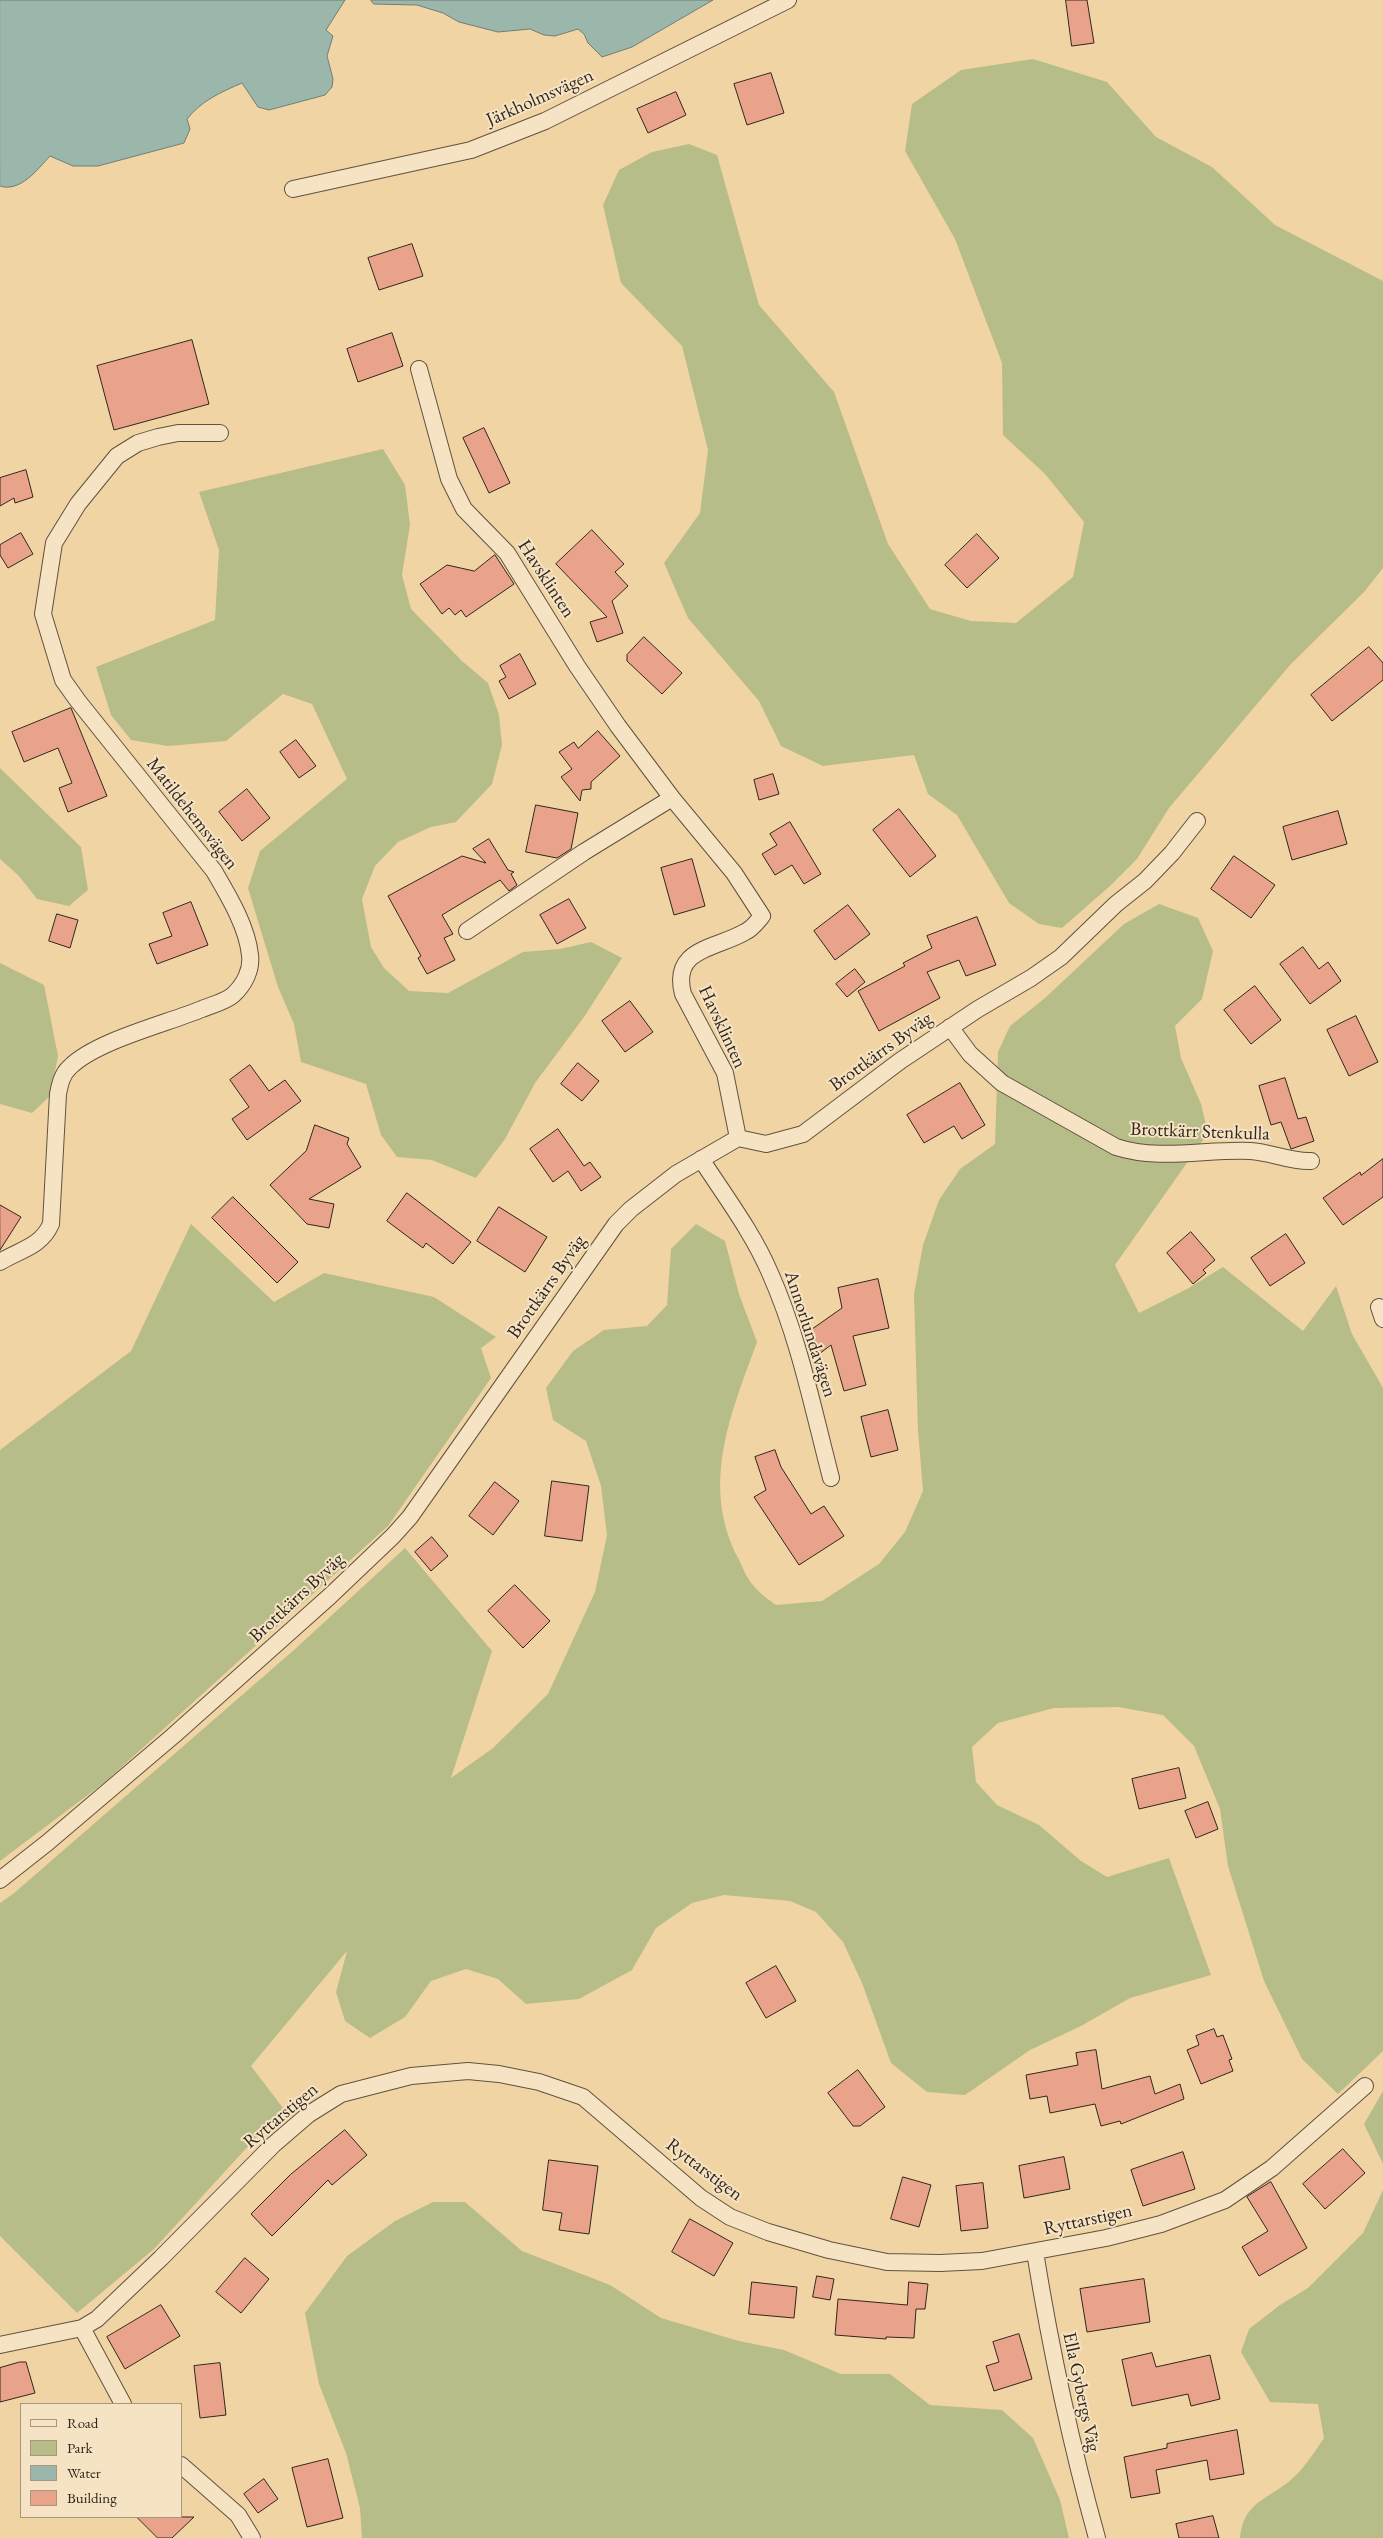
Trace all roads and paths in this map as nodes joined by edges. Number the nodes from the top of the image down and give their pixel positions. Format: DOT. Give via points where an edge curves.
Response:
graph roads {
  1 [pos="788,0"];
  2 [pos="293,189"];
  3 [pos="419,369"];
  4 [pos="220,433"];
  5 [pos="672,798"];
  6 [pos="1197,821"];
  7 [pos="467,931"];
  8 [pos="950,1027"];
  9 [pos="738,1138"];
  10 [pos="701,1159"];
  11 [pos="1311,1161"];
  12 [pos="0,1262"];
  13 [pos="831,1478"];
  14 [pos="0,1880"];
  15 [pos="1365,2086"];
  16 [pos="1035,2252"];
  17 [pos="82,2328"];
  18 [pos="0,2345"];
  19 [pos="122,2403"];
  20 [pos="182,2466"];
  21 [pos="252,2538"];
  22 [pos="1097,2538"];
  1 -- 2 [label="street, Järkholmsvägen" via="545,120 471,150"];
  3 -- 5 [label="street, Havsklinten" via="449,480 464,509 508,553 577,666"];
  4 -- 12 [label="street, Matildehemsvägen" via="158,437 138,443 118,456 78,504 54,542 43,614 63,680 222,884 246,938 250,969 232,996 103,1046 69,1068 60,1080 58,1094 51,1224 37,1243"];
  5 -- 7 [label="street" via="584,852"];
  5 -- 9 [label="street, Havsklinten" via="734,873 762,916 746,932 705,948 687,959 680,981 683,994 725,1073"];
  6 -- 8 [label="street, Brottkärrs Byväg" via="1145,881 1061,957"];
  8 -- 9 [label="street, Brottkärrs Byväg" via="862,1087 803,1134 766,1144"];
  8 -- 11 [label="street, Brottkärr Stenkulla" via="970,1054 1002,1083 1116,1147 1134,1153 1266,1152"];
  9 -- 10 [label="street, Brottkärrs Byväg"];
  10 -- 13 [label="street, Annorlundavägen" via="752,1238 773,1280 796,1346"];
  10 -- 14 [label="street, Brottkärrs Byväg" via="676,1174 616,1224 410,1517 393,1536 188,1722"];
  15 -- 16 [label="street, Ryttarstigen" via="1272,2168 1225,2200 1152,2226"];
  16 -- 17 [label="street, Ryttarstigen" via="963,2263 887,2262 829,2250 768,2232 730,2216 702,2198 583,2097 539,2082 499,2074 441,2072 341,2094 309,2114 273,2145 114,2304"];
  16 -- 22 [label="street, Ella Gybergs Väg" via="1049,2343 1070,2441"];
  17 -- 18 [label="street, Ryttarstigen"];
  17 -- 19 [label="street"];
  20 -- 21 [label="street" via="238,2515"];
}
